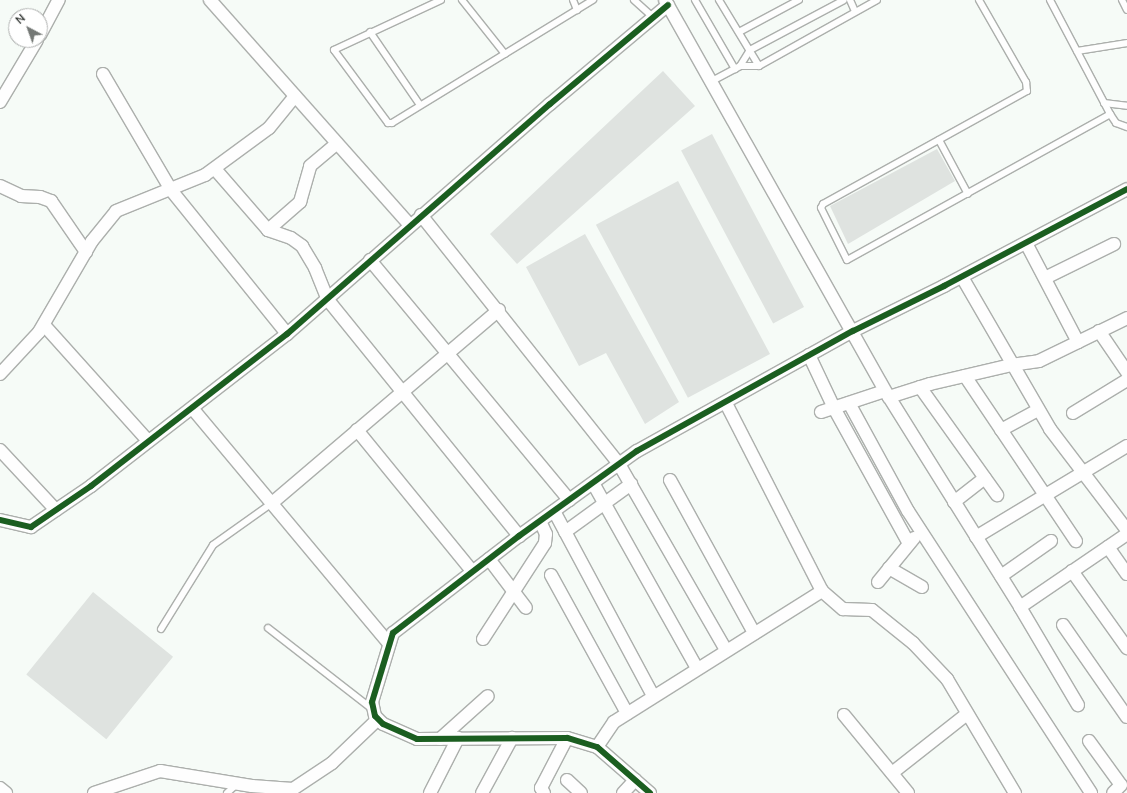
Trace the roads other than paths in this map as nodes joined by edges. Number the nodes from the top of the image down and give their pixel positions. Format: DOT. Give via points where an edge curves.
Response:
graph roads {
  1 [pos="59,0"];
  2 [pos="210,0"];
  3 [pos="441,0"];
  4 [pos="462,0"];
  5 [pos="573,0"];
  6 [pos="593,0"];
  7 [pos="634,0"];
  8 [pos="695,0"];
  9 [pos="719,0"];
  10 [pos="798,0"];
  11 [pos="844,0"];
  12 [pos="850,0"];
  13 [pos="876,0"];
  14 [pos="979,0"];
  15 [pos="1050,0"];
  16 [pos="1122,0"];
  17 [pos="667,2"];
  18 [pos="577,10"];
  19 [pos="1127,10"];
  20 [pos="855,11"];
  21 [pos="653,17"];
  22 [pos="48,20"];
  23 [pos="370,32"];
  24 [pos="739,32"];
  25 [pos="1127,43"];
  26 [pos="32,48"];
  27 [pos="750,50"];
  28 [pos="1077,51"];
  29 [pos="505,54"];
  30 [pos="759,66"];
  31 [pos="738,67"];
  32 [pos="103,74"];
  33 [pos="712,81"];
  34 [pos="295,96"];
  35 [pos="0,102"];
  36 [pos="1104,103"];
  37 [pos="420,105"];
  38 [pos="1127,106"];
  39 [pos="1110,114"];
  40 [pos="1127,126"];
  41 [pos="939,140"];
  42 [pos="337,143"];
  43 [pos="214,169"];
  44 [pos="0,186"];
  45 [pos="1127,189"];
  46 [pos="171,190"];
  47 [pos="968,194"];
  48 [pos="421,215"];
  49 [pos="410,225"];
  50 [pos="268,230"];
  51 [pos="1026,243"];
  52 [pos="1114,244"];
  53 [pos="86,252"];
  54 [pos="370,260"];
  55 [pos="962,277"];
  56 [pos="1045,278"];
  57 [pos="328,300"];
  58 [pos="500,310"];
  59 [pos="1127,318"];
  60 [pos="44,325"];
  61 [pos="853,331"];
  62 [pos="1099,331"];
  63 [pos="287,334"];
  64 [pos="1078,342"];
  65 [pos="448,354"];
  66 [pos="809,355"];
  67 [pos="1011,365"];
  68 [pos="1127,372"];
  69 [pos="0,374"];
  70 [pos="965,376"];
  71 [pos="1127,380"];
  72 [pos="920,387"];
  73 [pos="403,393"];
  74 [pos="887,394"];
  75 [pos="726,403"];
  76 [pos="849,403"];
  77 [pos="192,408"];
  78 [pos="834,408"];
  79 [pos="1038,410"];
  80 [pos="821,412"];
  81 [pos="1073,413"];
  82 [pos="357,430"];
  83 [pos="1001,430"];
  84 [pos="148,441"];
  85 [pos="1127,446"];
  86 [pos="0,450"];
  87 [pos="619,464"];
  88 [pos="1082,473"];
  89 [pos="985,478"];
  90 [pos="670,480"];
  91 [pos="593,483"];
  92 [pos="631,484"];
  93 [pos="997,495"];
  94 [pos="1044,495"];
  95 [pos="569,500"];
  96 [pos="954,502"];
  97 [pos="272,504"];
  98 [pos="604,504"];
  99 [pos="56,510"];
  100 [pos="554,511"];
  101 [pos="0,520"];
  102 [pos="540,521"];
  103 [pos="920,530"];
  104 [pos="1127,530"];
  105 [pos="565,532"];
  106 [pos="1127,534"];
  107 [pos="519,536"];
  108 [pos="976,537"];
  109 [pos="1051,541"];
  110 [pos="1076,541"];
  111 [pos="909,544"];
  112 [pos="1108,547"];
  113 [pos="488,559"];
  114 [pos="889,568"];
  115 [pos="1072,571"];
  116 [pos="472,572"];
  117 [pos="1127,574"];
  118 [pos="551,575"];
  119 [pos="1001,576"];
  120 [pos="878,582"];
  121 [pos="922,587"];
  122 [pos="822,591"];
  123 [pos="514,592"];
  124 [pos="1020,607"];
  125 [pos="526,608"];
  126 [pos="1063,625"];
  127 [pos="268,628"];
  128 [pos="161,629"];
  129 [pos="754,633"];
  130 [pos="483,639"];
  131 [pos="388,642"];
  132 [pos="1127,648"];
  133 [pos="726,650"];
  134 [pos="697,668"];
  135 [pos="488,696"];
  136 [pos="653,696"];
  137 [pos="1078,705"];
  138 [pos="627,713"];
  139 [pos="375,714"];
  140 [pos="967,714"];
  141 [pos="844,715"];
  142 [pos="1127,717"];
  143 [pos="458,738"];
  144 [pos="512,738"];
  145 [pos="567,738"];
  146 [pos="440,739"];
  147 [pos="1089,741"];
  148 [pos="597,747"];
  149 [pos="892,773"];
  150 [pos="567,780"];
  151 [pos="635,780"];
  152 [pos="237,784"];
  153 [pos="1120,786"];
  154 [pos="0,788"];
  155 [pos="285,792"];
  156 [pos="6,793"];
  157 [pos="94,793"];
  158 [pos="227,793"];
  159 [pos="430,793"];
  160 [pos="482,793"];
  161 [pos="544,793"];
  162 [pos="581,793"];
  163 [pos="623,793"];
  164 [pos="650,793"];
  165 [pos="908,793"];
  166 [pos="1014,793"];
  167 [pos="1091,793"];
  1 -- 22 [label="street"];
  2 -- 34 [label="street"];
  3 -- 23 [label="lane"];
  4 -- 29 [label="lane"];
  5 -- 18 [label="lane"];
  6 -- 18 [label="lane"];
  7 -- 21 [label="lane"];
  8 -- 31 [label="lane"];
  9 -- 24 [label="lane"];
  10 -- 24 [label="lane"];
  11 -- 27 [label="lane"];
  12 -- 20 [label="lane"];
  13 -- 20 [label="lane"];
  14 -- 41 [label="lane" via="1028,86 1023,95"];
  15 -- 28 [label="lane"];
  16 -- 19 [label="lane"];
  17 -- 21 [label="street"];
  17 -- 33 [label="street"];
  18 -- 29 [label="lane"];
  20 -- 30 [label="lane"];
  21 -- 48 [label="street"];
  23 -- 37 [label="lane"];
  23 -- 37 [label="lane" via="336,48 334,52 388,123"];
  24 -- 27 [label="lane"];
  25 -- 28 [label="lane"];
  26 -- 35 [label="street"];
  27 -- 30 [label="lane"];
  27 -- 31 [label="lane"];
  28 -- 36 [label="lane"];
  29 -- 37 [label="lane"];
  30 -- 31 [label="lane"];
  31 -- 33 [label="lane"];
  32 -- 46 [label="street"];
  33 -- 61 [label="street"];
  34 -- 42 [label="street"];
  34 -- 43 [label="street" via="269,128"];
  36 -- 38 [label="lane"];
  36 -- 39 [label="lane"];
  39 -- 40 [label="lane" via="1116,123"];
  39 -- 47 [label="lane"];
  41 -- 47 [label="lane"];
  41 -- 47 [label="lane" via="823,204 822,208 846,258 853,259"];
  42 -- 49 [label="street"];
  42 -- 50 [label="street" via="310,166 300,202"];
  43 -- 46 [label="street"];
  43 -- 50 [label="street"];
  44 -- 53 [label="street" via="21,196 40,197 50,201"];
  45 -- 51 [label="street"];
  46 -- 53 [label="street" via="116,211 98,230"];
  46 -- 63 [label="street"];
  48 -- 49 [label="street"];
  48 -- 58 [label="street"];
  49 -- 54 [label="street"];
  50 -- 57 [label="street" via="291,238 302,246 315,268"];
  51 -- 55 [label="street"];
  51 -- 56 [label="street"];
  52 -- 56 [label="street"];
  53 -- 60 [label="street"];
  54 -- 57 [label="street"];
  54 -- 65 [label="street"];
  55 -- 61 [label="street"];
  55 -- 67 [label="street"];
  56 -- 64 [label="street"];
  57 -- 63 [label="street"];
  57 -- 73 [label="street"];
  58 -- 65 [label="street"];
  58 -- 87 [label="street"];
  59 -- 62 [label="street"];
  60 -- 69 [label="street" via="22,353"];
  60 -- 84 [label="street"];
  61 -- 66 [label="street"];
  61 -- 74 [label="street"];
  62 -- 64 [label="street"];
  62 -- 68 [label="street"];
  63 -- 77 [label="street"];
  64 -- 67 [label="street" via="1039,361"];
  65 -- 73 [label="street"];
  65 -- 95 [label="street"];
  66 -- 75 [label="street"];
  66 -- 78 [label="street"];
  67 -- 70 [label="street"];
  67 -- 79 [label="street"];
  70 -- 72 [label="street"];
  70 -- 83 [label="street"];
  71 -- 81 [label="street"];
  72 -- 74 [label="street"];
  72 -- 89 [label="street"];
  73 -- 82 [label="street"];
  73 -- 107 [label="street"];
  74 -- 76 [label="street"];
  74 -- 96 [label="street"];
  75 -- 87 [label="street" via="636,451"];
  75 -- 122 [label="street"];
  76 -- 78 [label="street"];
  76 -- 103 [label="street"];
  77 -- 84 [label="street"];
  77 -- 97 [label="street"];
  78 -- 80 [label="street"];
  78 -- 111 [label="street"];
  79 -- 83 [label="street"];
  79 -- 88 [label="street"];
  82 -- 97 [label="street"];
  82 -- 116 [label="street"];
  83 -- 94 [label="street"];
  84 -- 99 [label="street"];
  85 -- 88 [label="street"];
  86 -- 99 [label="street"];
  87 -- 91 [label="street"];
  87 -- 92 [label="street"];
  88 -- 94 [label="street"];
  88 -- 104 [label="street"];
  89 -- 93 [label="street"];
  89 -- 96 [label="street"];
  90 -- 129 [label="street"];
  91 -- 95 [label="street"];
  91 -- 98 [label="street"];
  92 -- 98 [label="street"];
  92 -- 133 [label="street"];
  94 -- 108 [label="street"];
  94 -- 110 [label="street"];
  95 -- 100 [label="street"];
  96 -- 108 [label="street"];
  97 -- 128 [label="lane" via="213,545"];
  97 -- 131 [label="street"];
  98 -- 105 [label="street"];
  98 -- 134 [label="street"];
  99 -- 101 [label="street" via="30,527"];
  100 -- 102 [label="street"];
  100 -- 105 [label="street"];
  102 -- 107 [label="street"];
  102 -- 123 [label="street" via="546,534 545,543"];
  103 -- 111 [label="street"];
  103 -- 167 [label="street"];
  105 -- 136 [label="street"];
  106 -- 112 [label="street"];
  107 -- 113 [label="street"];
  108 -- 119 [label="street"];
  109 -- 119 [label="street"];
  111 -- 114 [label="street"];
  112 -- 115 [label="street"];
  112 -- 117 [label="street"];
  113 -- 116 [label="street"];
  113 -- 123 [label="street"];
  114 -- 120 [label="street"];
  114 -- 121 [label="street"];
  115 -- 124 [label="street"];
  115 -- 132 [label="street"];
  116 -- 131 [label="street" via="397,629"];
  118 -- 138 [label="street"];
  119 -- 124 [label="street"];
  122 -- 129 [label="street"];
  122 -- 140 [label="street" via="842,608 872,610 904,634 946,679"];
  123 -- 125 [label="street"];
  123 -- 130 [label="street"];
  124 -- 137 [label="street"];
  126 -- 142 [label="street"];
  127 -- 139 [label="lane"];
  129 -- 133 [label="street"];
  131 -- 139 [label="street"];
  133 -- 134 [label="street"];
  134 -- 136 [label="street"];
  135 -- 146 [label="street"];
  136 -- 138 [label="street"];
  138 -- 148 [label="street" via="614,722"];
  139 -- 146 [label="street" via="409,738"];
  139 -- 155 [label="street" via="332,763 299,787"];
  140 -- 149 [label="street"];
  140 -- 166 [label="street"];
  141 -- 149 [label="street"];
  143 -- 144 [label="street"];
  143 -- 146 [label="street"];
  143 -- 159 [label="street"];
  144 -- 145 [label="street"];
  144 -- 160 [label="street"];
  145 -- 148 [label="street"];
  145 -- 161 [label="street" via="541,788"];
  147 -- 153 [label="street"];
  148 -- 151 [label="street"];
  149 -- 165 [label="street"];
  150 -- 162 [label="street"];
  151 -- 163 [label="street"];
  151 -- 164 [label="street"];
  152 -- 155 [label="street"];
  152 -- 157 [label="street" via="160,771"];
  152 -- 158 [label="lane"];
  154 -- 156 [label="street"];
}
